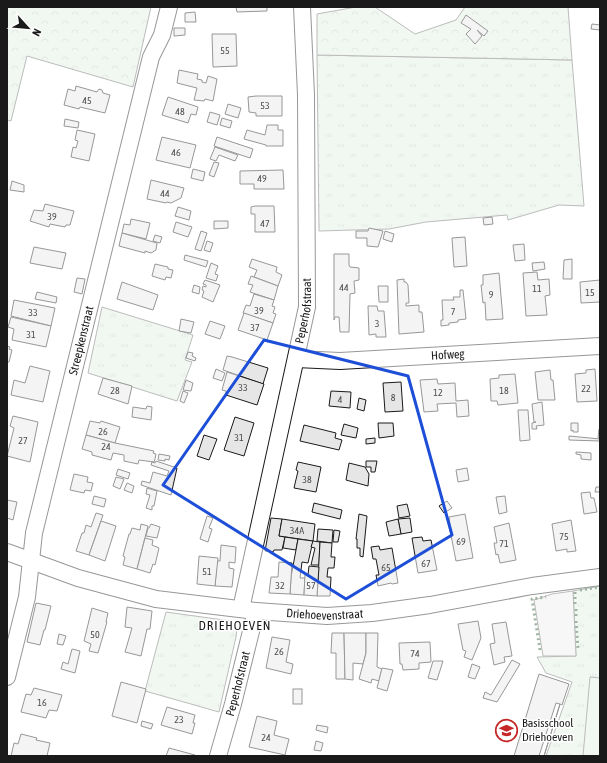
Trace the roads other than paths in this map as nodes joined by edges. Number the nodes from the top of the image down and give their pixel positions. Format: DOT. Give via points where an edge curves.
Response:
graph roads {
  1 [pos="169,7"];
  2 [pos="302,7"];
  3 [pos="600,346"];
  4 [pos="296,359"];
  5 [pos="7,552"];
  6 [pos="32,562"];
  7 [pos="600,576"];
  8 [pos="248,610"];
  9 [pos="7,677"];
  10 [pos="218,756"];
  1 -- 6 [label="street, Streepkenstraat" via="162,35 151,57 146,76 34,533"];
  2 -- 4 [label="street, Peperhofstraat" via="306,95 307,307"];
  3 -- 4 [label="street, Hofweg" via="340,361"];
  4 -- 8 [label="street, Peperhofstraat"];
  5 -- 6 [label="street, Driehoevenstraat"];
  6 -- 8 [label="street, Driehoevenstraat" via="78,578 156,599"];
  6 -- 9 [label="street, Streepkenstraat" via="27,597"];
  7 -- 8 [label="street, Driehoevenstraat" via="372,613 327,616"];
  8 -- 10 [label="street, Peperhofstraat" via="234,704"];
}
